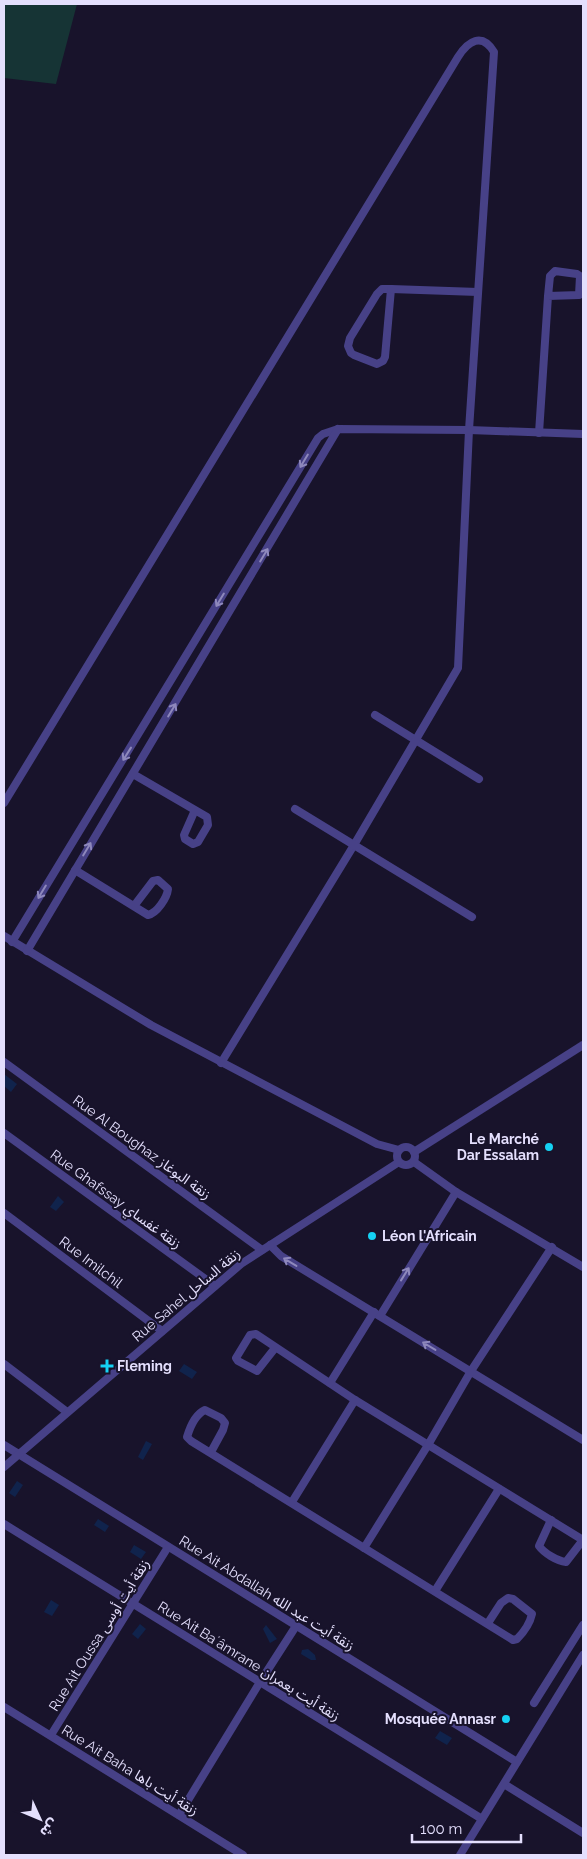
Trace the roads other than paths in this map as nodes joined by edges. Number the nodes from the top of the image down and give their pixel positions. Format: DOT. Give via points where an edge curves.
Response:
graph roads {
  1 [pos="391,289"];
  2 [pos="478,292"];
  3 [pos="548,296"];
  4 [pos="338,429"];
  5 [pos="470,430"];
  6 [pos="539,433"];
  7 [pos="583,434"];
  8 [pos="375,715"];
  9 [pos="145,725"];
  10 [pos="158,734"];
  11 [pos="416,740"];
  12 [pos="133,774"];
  13 [pos="479,779"];
  14 [pos="4,803"];
  15 [pos="295,809"];
  16 [pos="195,810"];
  17 [pos="354,844"];
  18 [pos="75,870"];
  19 [pos="134,906"];
  20 [pos="472,916"];
  21 [pos="4,936"];
  22 [pos="12,942"];
  23 [pos="27,951"];
  24 [pos="583,1045"];
  25 [pos="6,1063"];
  26 [pos="221,1063"];
  27 [pos="4,1133"];
  28 [pos="400,1150"];
  29 [pos="414,1152"];
  30 [pos="399,1162"];
  31 [pos="414,1162"];
  32 [pos="456,1192"];
  33 [pos="4,1213"];
  34 [pos="270,1245"];
  35 [pos="552,1248"];
  36 [pos="262,1250"];
  37 [pos="583,1267"];
  38 [pos="214,1286"];
  39 [pos="377,1314"];
  40 [pos="162,1331"];
  41 [pos="275,1348"];
  42 [pos="4,1364"];
  43 [pos="471,1371"];
  44 [pos="330,1384"];
  45 [pos="355,1400"];
  46 [pos="67,1412"];
  47 [pos="583,1440"];
  48 [pos="4,1445"];
  49 [pos="428,1445"];
  50 [pos="211,1452"];
  51 [pos="18,1454"];
  52 [pos="4,1466"];
  53 [pos="499,1489"];
  54 [pos="292,1502"];
  55 [pos="551,1520"];
  56 [pos="4,1524"];
  57 [pos="583,1540"];
  58 [pos="168,1547"];
  59 [pos="364,1548"];
  60 [pos="435,1591"];
  61 [pos="133,1604"];
  62 [pos="488,1623"];
  63 [pos="583,1625"];
  64 [pos="296,1626"];
  65 [pos="583,1655"];
  66 [pos="260,1682"];
  67 [pos="534,1703"];
  68 [pos="4,1706"];
  69 [pos="51,1736"];
  70 [pos="517,1762"];
  71 [pos="504,1784"];
  72 [pos="179,1815"];
  73 [pos="482,1819"];
  74 [pos="583,1832"];
  75 [pos="243,1855"];
  76 [pos="460,1855"];
  1 -- 1 [label="street" via="378,292 348,342 351,352 377,364 385,357"];
  1 -- 2 [label="street"];
  2 -- 5 [label="street"];
  2 -- 14 [label="street" via="494,52 488,44 477,40 466,45 458,57"];
  3 -- 3 [label="street" via="553,272 580,276 579,295"];
  3 -- 6 [label="street"];
  4 -- 5 [label="street"];
  4 -- 9 [label="street, one-way" via="318,438"];
  10 -- 4 [label="street, one-way"];
  5 -- 6 [label="street"];
  5 -- 11 [label="street" via="459,662"];
  6 -- 7 [label="street"];
  8 -- 11 [label="street"];
  9 -- 10 [label="street"];
  9 -- 22 [label="street, one-way"];
  10 -- 12 [label="street"];
  11 -- 13 [label="street"];
  11 -- 17 [label="street"];
  12 -- 16 [label="street"];
  18 -- 12 [label="street, one-way"];
  15 -- 17 [label="street"];
  17 -- 20 [label="street"];
  17 -- 26 [label="street"];
  18 -- 19 [label="street"];
  18 -- 23 [label="street"];
  19 -- 19 [label="street" via="146,915 152,914 168,889 158,880 153,881"];
  21 -- 22 [label="street"];
  22 -- 23 [label="street"];
  23 -- 26 [label="street"];
  24 -- 29 [label="street"];
  25 -- 36 [label="street, Rue Al Boughaz زنقة البوغاز"];
  26 -- 28 [label="street" via="377,1144"];
  27 -- 38 [label="street, Rue Ghafssay زنقة غفساي"];
  28 -- 29 [label="street" via="407,1147"];
  28 -- 30 [label="street" via="397,1155"];
  29 -- 31 [label="street"];
  30 -- 31 [label="street" via="408,1165"];
  30 -- 34 [label="street, Rue Sahel زنقة الساحل"];
  31 -- 32 [label="street"];
  32 -- 35 [label="street"];
  39 -- 32 [label="street, one-way"];
  33 -- 40 [label="street, Rue Imilchil"];
  34 -- 36 [label="street, Rue Sahel زنقة الساحل"];
  39 -- 34 [label="street, one-way" via="280,1256"];
  35 -- 37 [label="street"];
  35 -- 43 [label="street"];
  36 -- 38 [label="street, Rue Sahel زنقة الساحل"];
  38 -- 40 [label="street, Rue Sahel زنقة الساحل"];
  43 -- 39 [label="street, one-way"];
  39 -- 44 [label="street"];
  40 -- 46 [label="street, Rue Sahel زنقة الساحل"];
  41 -- 41 [label="street" via="257,1371 236,1358 252,1333"];
  41 -- 44 [label="street"];
  42 -- 46 [label="street"];
  43 -- 47 [label="street"];
  43 -- 49 [label="street"];
  44 -- 45 [label="street"];
  45 -- 49 [label="street"];
  45 -- 54 [label="street"];
  46 -- 51 [label="street, Rue Sahel زنقة الساحل"];
  48 -- 51 [label="street, Rue Ait Abdallah زنقة أيت عبد الله"];
  49 -- 53 [label="street"];
  49 -- 59 [label="street"];
  50 -- 50 [label="street" via="224,1430 224,1423 205,1410 198,1415 187,1437"];
  50 -- 54 [label="street"];
  51 -- 52 [label="street, Rue Sahel زنقة الساحل"];
  51 -- 58 [label="street, Rue Ait Abdallah زنقة أيت عبد الله"];
  53 -- 55 [label="street"];
  53 -- 60 [label="street"];
  54 -- 59 [label="street"];
  55 -- 57 [label="street"];
  55 -- 57 [label="street" via="539,1546 560,1561 566,1562"];
  56 -- 61 [label="street, Rue Ait Ba´âmrane زنقة أيت بعمران"];
  58 -- 61 [label="street, Rue Ait Oussa زنقة أيت أوسى"];
  58 -- 64 [label="street, Rue Ait Abdallah زنقة أيت عبد الله"];
  59 -- 60 [label="street"];
  60 -- 62 [label="street"];
  61 -- 66 [label="street, Rue Ait Ba´âmrane زنقة أيت بعمران"];
  61 -- 69 [label="street, Rue Ait Oussa زنقة أيت أوسى"];
  62 -- 62 [label="street" via="515,1640 532,1614 508,1598"];
  63 -- 67 [label="street"];
  64 -- 66 [label="street"];
  64 -- 70 [label="street, Rue Ait Abdallah زنقة أيت عبد الله"];
  65 -- 70 [label="street"];
  66 -- 72 [label="street"];
  66 -- 73 [label="street, Rue Ait Ba´âmrane زنقة أيت بعمران"];
  68 -- 69 [label="street, Rue Ait Baha زنقة أيت باها"];
  69 -- 72 [label="street, Rue Ait Baha زنقة أيت باها"];
  70 -- 71 [label="street"];
  71 -- 73 [label="street"];
  71 -- 74 [label="street"];
  72 -- 75 [label="street, Rue Ait Baha زنقة أيت باها"];
  73 -- 76 [label="street"];
}
